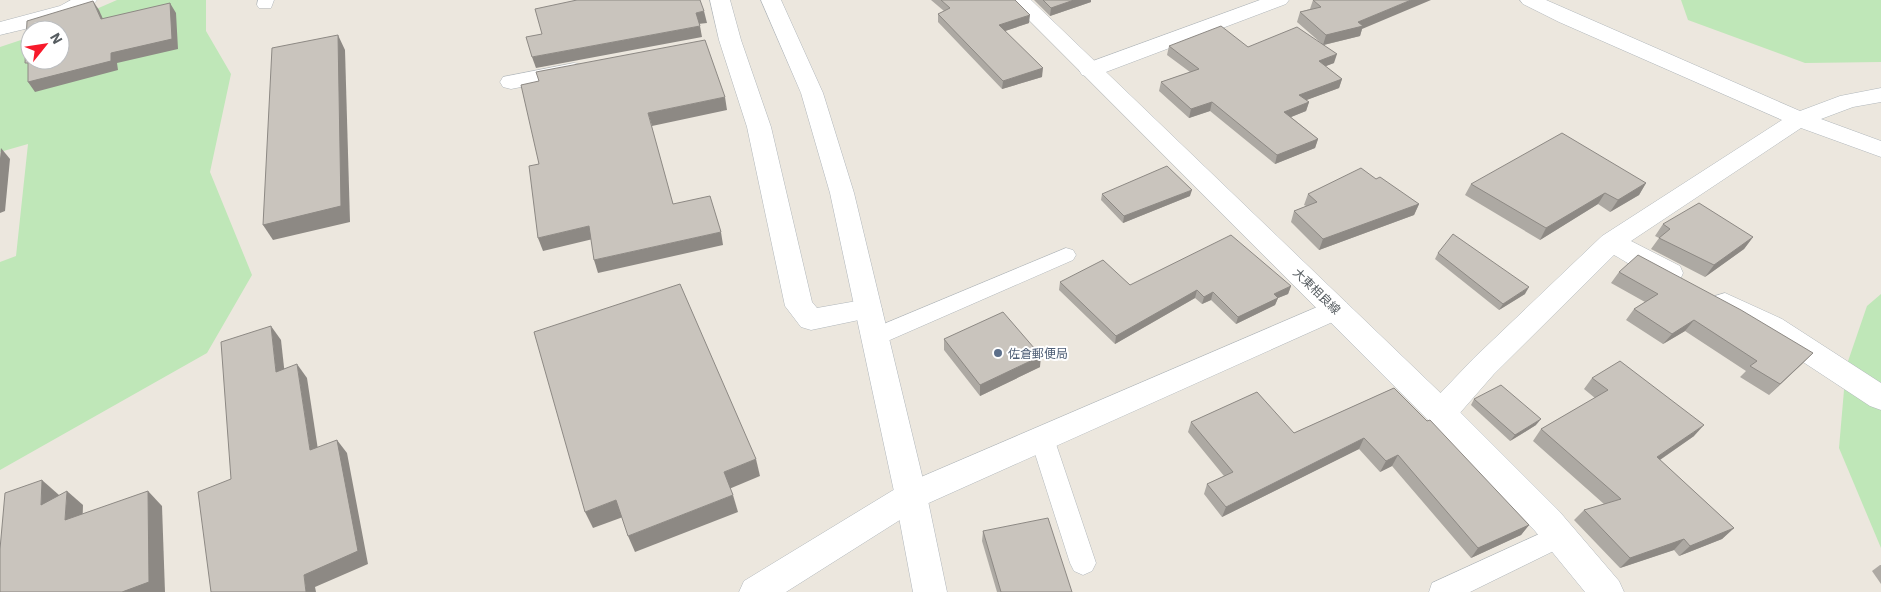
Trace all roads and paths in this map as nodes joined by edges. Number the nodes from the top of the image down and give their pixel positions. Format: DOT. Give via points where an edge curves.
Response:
graph roads {
  1 [pos="87,0"];
  2 [pos="720,0"];
  3 [pos="771,0"];
  4 [pos="1019,0"];
  5 [pos="1279,0"];
  6 [pos="1530,0"];
  7 [pos="0,29"];
  8 [pos="597,66"];
  9 [pos="1090,70"];
  10 [pos="511,82"];
  11 [pos="1881,95"];
  12 [pos="1798,120"];
  13 [pos="1881,149"];
  14 [pos="1611,242"];
  15 [pos="1066,255"];
  16 [pos="868,309"];
  17 [pos="1336,309"];
  18 [pos="874,337"];
  19 [pos="1881,398"];
  20 [pos="1441,413"];
  21 [pos="1042,438"];
  22 [pos="911,496"];
  23 [pos="1559,536"];
  24 [pos="1083,563"];
  25 [pos="756,592"];
  26 [pos="930,592"];
  27 [pos="1442,592"];
  28 [pos="1607,592"];
  1 -- 7 [label="street" via="67,10"];
  2 -- 16 [label="street" via="721,42 758,127 799,306 811,320"];
  3 -- 16 [label="street" via="812,93 842,192"];
  4 -- 9 [label="street, 大東相良線"];
  5 -- 9 [label="street"];
  6 -- 12 [label="street"];
  8 -- 10 [label="street"];
  9 -- 17 [label="street, 大東相良線"];
  11 -- 12 [label="street" via="1848,100"];
  12 -- 13 [label="street"];
  12 -- 14 [label="street"];
  14 -- 19 [label="street" via="1772,327"];
  14 -- 20 [label="street" via="1484,366"];
  15 -- 18 [label="lane"];
  16 -- 18 [label="street"];
  17 -- 20 [label="street, 大東相良線"];
  17 -- 21 [label="street"];
  18 -- 22 [label="street"];
  20 -- 23 [label="street, 大東相良線"];
  21 -- 22 [label="street"];
  21 -- 24 [label="lane"];
  22 -- 25 [label="street"];
  22 -- 26 [label="street"];
  23 -- 27 [label="lane"];
  23 -- 28 [label="street, 大東相良線"];
}
